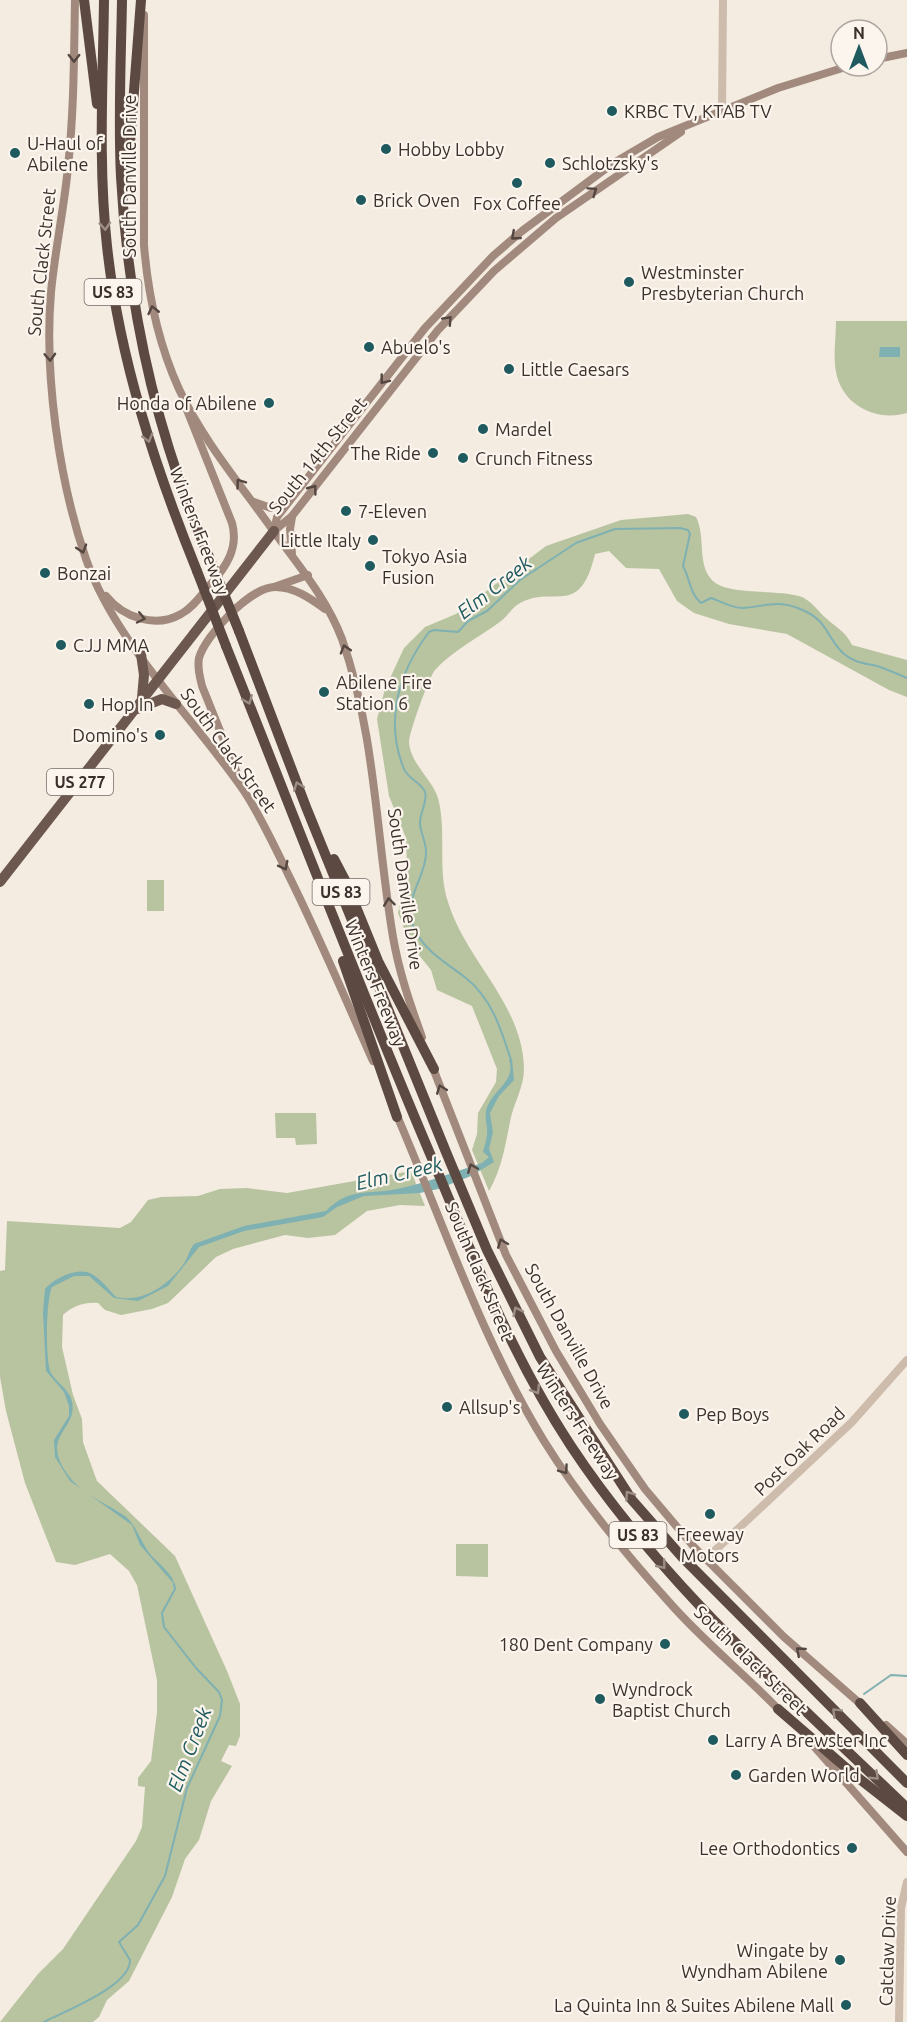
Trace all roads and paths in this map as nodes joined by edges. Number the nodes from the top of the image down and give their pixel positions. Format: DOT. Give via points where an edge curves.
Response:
graph roads {
  1 [pos="75,0"];
  2 [pos="84,0"];
  3 [pos="104,0"];
  4 [pos="122,0"];
  5 [pos="143,0"];
  6 [pos="723,0"];
  7 [pos="907,53"];
  8 [pos="889,57"];
  9 [pos="829,72"];
  10 [pos="722,111"];
  11 [pos="690,126"];
  12 [pos="658,137"];
  13 [pos="657,150"];
  14 [pos="103,190"];
  15 [pos="125,225"];
  16 [pos="180,391"];
  17 [pos="290,501"];
  18 [pos="253,502"];
  19 [pos="292,516"];
  20 [pos="274,531"];
  21 [pos="292,555"];
  22 [pos="308,575"];
  23 [pos="96,584"];
  24 [pos="273,587"];
  25 [pos="328,611"];
  26 [pos="141,654"];
  27 [pos="158,679"];
  28 [pos="142,700"];
  29 [pos="176,704"];
  30 [pos="134,711"];
  31 [pos="244,793"];
  32 [pos="306,807"];
  33 [pos="305,850"];
  34 [pos="0,882"];
  35 [pos="434,1069"];
  36 [pos="397,1117"];
  37 [pos="907,1360"];
  38 [pos="707,1558"];
  39 [pos="860,1703"];
  40 [pos="778,1709"];
  41 [pos="907,1744"];
  42 [pos="907,1755"];
  43 [pos="907,1783"];
  44 [pos="907,1808"];
  45 [pos="907,1816"];
  46 [pos="907,1852"];
  47 [pos="907,1882"];
  48 [pos="899,2022"];
  1 -- 23 [label="main road, South Clack Street, one-way" via="70,140 51,294 49,353 59,446 80,541"];
  2 -- 14 [label="highway"];
  3 -- 14 [label="highway, Winters Freeway / US 83"];
  4 -- 15 [label="highway, Winters Freeway / US 83" via="120,124"];
  5 -- 15 [label="highway"];
  16 -- 5 [label="main road, South Danville Drive, one-way" via="152,305 144,245"];
  6 -- 10 [label="street"];
  7 -- 8 [label="main road"];
  9 -- 10 [label="main road, South 14th Street"];
  10 -- 11 [label="main road, South 14th Street"];
  11 -- 12 [label="main road, South 14th Street"];
  11 -- 13 [label="main road, South 14th Street"];
  12 -- 13 [label="street"];
  12 -- 17 [label="main road, South 14th Street, one-way" via="557,203 493,256 425,328"];
  19 -- 13 [label="main road, South 14th Street, one-way" via="438,330 494,271 556,218"];
  14 -- 33 [label="highway, Winters Freeway / US 83, one-way, bridge" via="117,318 149,441 170,505"];
  32 -- 15 [label="highway, Winters Freeway / US 83, one-way, bridge" via="183,496 164,438 135,310"];
  18 -- 16 [label="main road, South Danville Drive, one-way"];
  23 -- 16 [label="main road, one-way" via="117,609 128,615 143,620 167,619 191,607 232,555 235,531"];
  17 -- 18 [label="main road" via="271,508"];
  17 -- 20 [label="main road, South 14th Street" via="277,517"];
  18 -- 20 [label="main road, South Danville Drive"];
  19 -- 20 [label="main road, South 14th Street"];
  19 -- 21 [label="main road"];
  20 -- 21 [label="main road, South Danville Drive"];
  20 -- 27 [label="highway, US 277"];
  21 -- 22 [label="main road, South Danville Drive"];
  22 -- 24 [label="main road"];
  22 -- 25 [label="main road, South Danville Drive"];
  23 -- 26 [label="main road, South Clack Street" via="107,607"];
  24 -- 25 [label="main road" via="302,593"];
  24 -- 31 [label="main road" via="242,602 199,658 202,686"];
  35 -- 25 [label="main road, South Danville Drive, one-way" via="404,987 393,938 370,750 359,695"];
  26 -- 27 [label="main road, South Clack Street"];
  26 -- 28 [label="highway"];
  27 -- 28 [label="highway, US 277"];
  27 -- 29 [label="main road, South Clack Street"];
  28 -- 30 [label="highway, US 277"];
  29 -- 30 [label="highway" via="162,699"];
  29 -- 31 [label="main road, South Clack Street"];
  30 -- 34 [label="highway, US 277"];
  31 -- 36 [label="main road, South Clack Street, one-way" via="264,824 306,909"];
  32 -- 35 [label="highway"];
  43 -- 32 [label="highway, Winters Freeway / US 83, one-way" via="682,1557 632,1500 540,1358 487,1250"];
  33 -- 36 [label="highway"];
  33 -- 44 [label="highway, Winters Freeway / US 83, one-way" via="389,1062 492,1304 530,1380 572,1448 669,1574"];
  38 -- 35 [label="main road, South Danville Drive, one-way" via="645,1489 600,1424 526,1295 506,1255"];
  36 -- 40 [label="main road, South Clack Street, one-way" via="500,1358 544,1442 638,1568"];
  37 -- 38 [label="street, Post Oak Road" via="836,1438"];
  39 -- 38 [label="main road, South Danville Drive, one-way" via="784,1637"];
  39 -- 41 [label="main road, South Danville Drive"];
  39 -- 42 [label="highway"];
  40 -- 45 [label="highway"];
  40 -- 46 [label="main road, South Clack Street"];
  47 -- 48 [label="street, Catclaw Drive" via="901,1908"];
}
